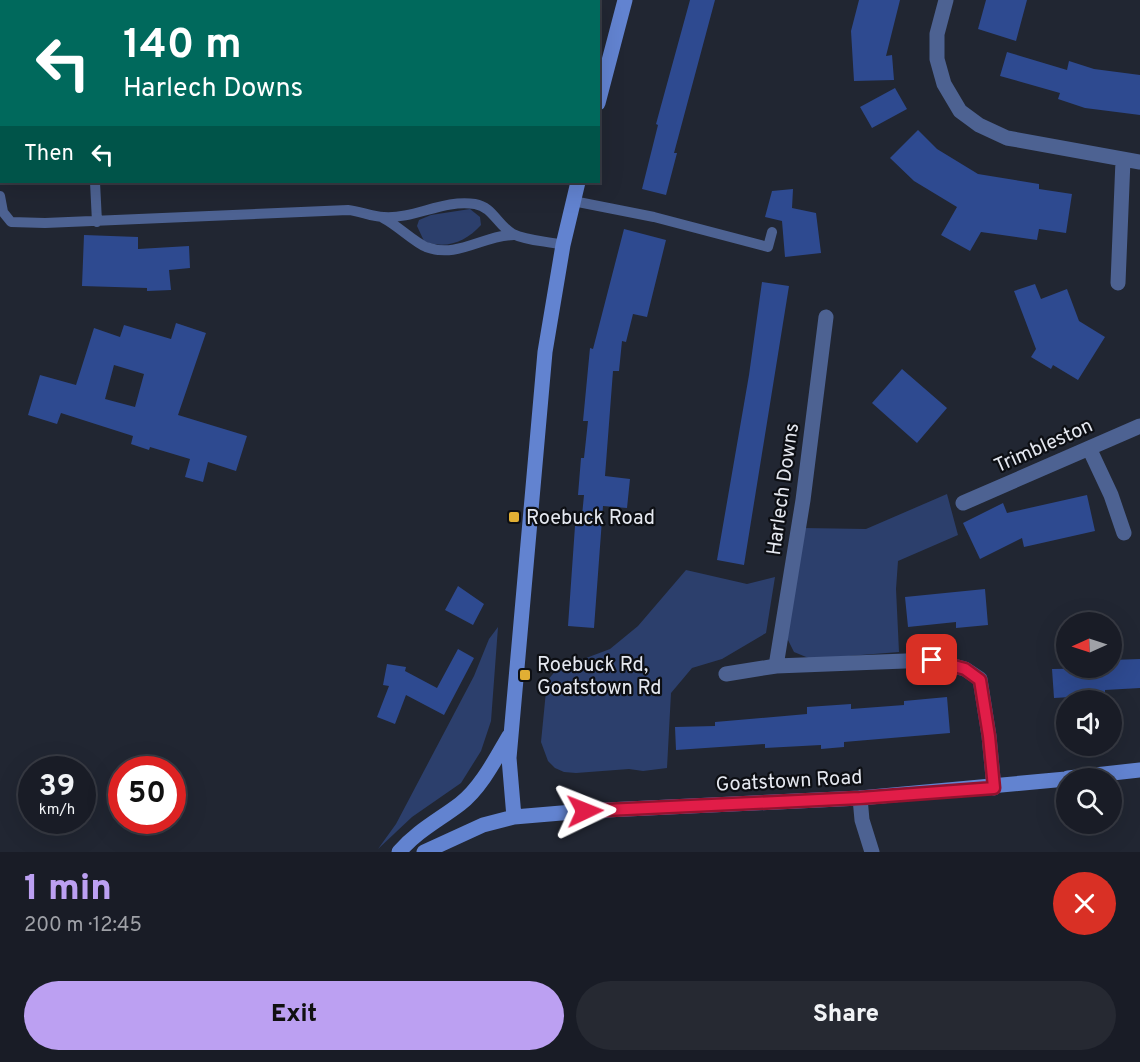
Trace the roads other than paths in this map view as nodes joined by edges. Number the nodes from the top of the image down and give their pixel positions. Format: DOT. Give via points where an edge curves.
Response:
graph roads {
  1 [pos="625,0"];
  2 [pos="945,0"];
  3 [pos="600,95"];
  4 [pos="1123,160"];
  5 [pos="1140,162"];
  6 [pos="94,183"];
  7 [pos="578,183"];
  8 [pos="0,196"];
  9 [pos="573,201"];
  10 [pos="382,218"];
  11 [pos="97,222"];
  12 [pos="771,232"];
  13 [pos="515,235"];
  14 [pos="563,245"];
  15 [pos="1118,283"];
  16 [pos="826,317"];
  17 [pos="1140,426"];
  18 [pos="1089,448"];
  19 [pos="963,503"];
  20 [pos="1124,533"];
  21 [pos="776,666"];
  22 [pos="726,674"];
  23 [pos="512,731"];
  24 [pos="1140,770"];
  25 [pos="1122,772"];
  26 [pos="1056,780"];
  27 [pos="994,788"];
  28 [pos="860,798"];
  29 [pos="514,817"];
  30 [pos="399,852"];
  31 [pos="424,852"];
  32 [pos="872,852"];
  1 -- 3 [label="main road"];
  2 -- 4 [label="street" via="937,34 937,59 944,84 960,111 1007,138"];
  4 -- 5 [label="street"];
  4 -- 15 [label="street"];
  6 -- 11 [label="lane"];
  7 -- 9 [label="main road"];
  8 -- 11 [label="lane" via="3,212 11,222"];
  9 -- 12 [label="lane" via="654,217 768,247"];
  9 -- 14 [label="main road"];
  10 -- 11 [label="lane" via="348,210"];
  10 -- 13 [label="lane" via="401,227 424,246 436,249 461,249 497,235"];
  10 -- 13 [label="lane" via="440,205 476,204 489,208 502,226"];
  13 -- 14 [label="lane"];
  14 -- 23 [label="main road" via="545,352"];
  16 -- 21 [label="street, Harlech Downs" via="803,501"];
  17 -- 18 [label="street, Trimbleston"];
  18 -- 19 [label="street, Trimbleston"];
  18 -- 20 [label="street"];
  21 -- 22 [label="street"];
  21 -- 27 [label="street" via="932,660 965,669 980,680"];
  23 -- 29 [label="main road" via="510,788"];
  23 -- 30 [label="main road" via="462,803 423,828"];
  24 -- 25 [label="main road, Goatstown Road"];
  26 -- 27 [label="main road, Goatstown Road"];
  27 -- 28 [label="main road, Goatstown Road"];
  28 -- 29 [label="main road, Goatstown Road"];
  28 -- 32 [label="street"];
  29 -- 31 [label="main road" via="483,825"];
}
